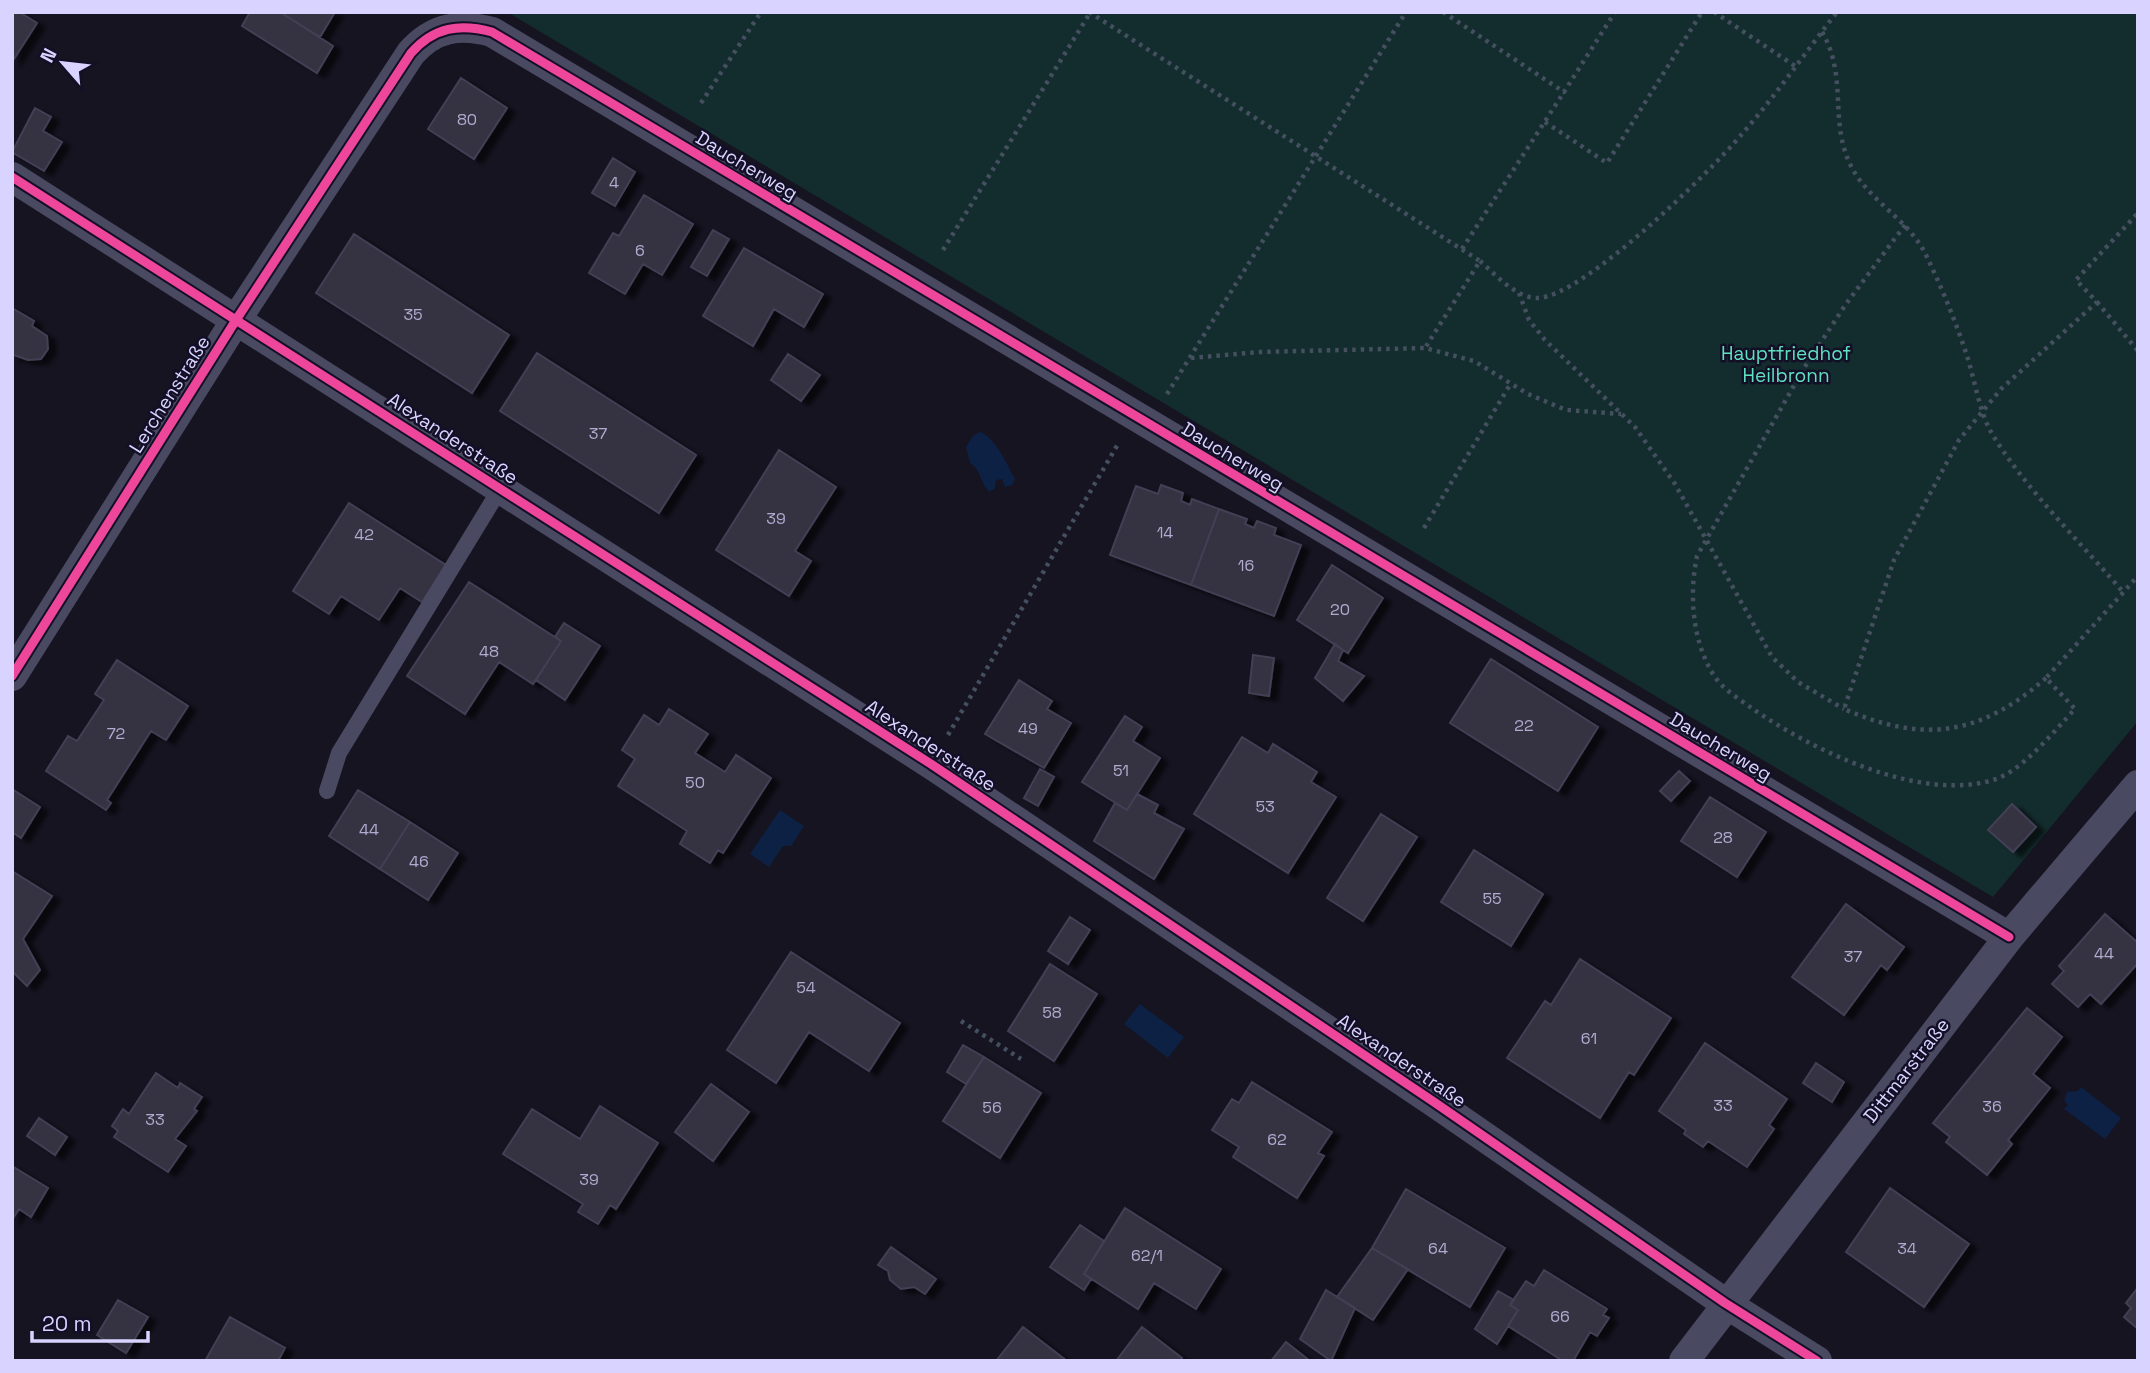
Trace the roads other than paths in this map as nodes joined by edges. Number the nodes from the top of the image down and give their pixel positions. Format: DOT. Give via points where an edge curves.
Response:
graph roads {
  1 [pos="435,34"];
  2 [pos="12,177"];
  3 [pos="236,320"];
  4 [pos="500,489"];
  5 [pos="12,676"];
  6 [pos="2138,785"];
  7 [pos="327,791"];
  8 [pos="2009,937"];
  9 [pos="1725,1303"];
  10 [pos="1684,1361"];
  11 [pos="1817,1361"];
  1 -- 3 [label="street, Lerchenstraße" via="411,53"];
  1 -- 8 [label="street, Daucherweg" via="458,26 492,32"];
  2 -- 3 [label="street, Alexanderstraße"];
  3 -- 4 [label="street, Alexanderstraße"];
  3 -- 5 [label="street, Lerchenstraße"];
  4 -- 7 [label="lane" via="339,753"];
  4 -- 9 [label="street, Alexanderstraße" via="931,764"];
  6 -- 8 [label="street, Dittmarstraße"];
  8 -- 9 [label="street, Dittmarstraße"];
  9 -- 10 [label="street, Dittmarstraße"];
  9 -- 11 [label="street, Alexanderstraße"];
}
